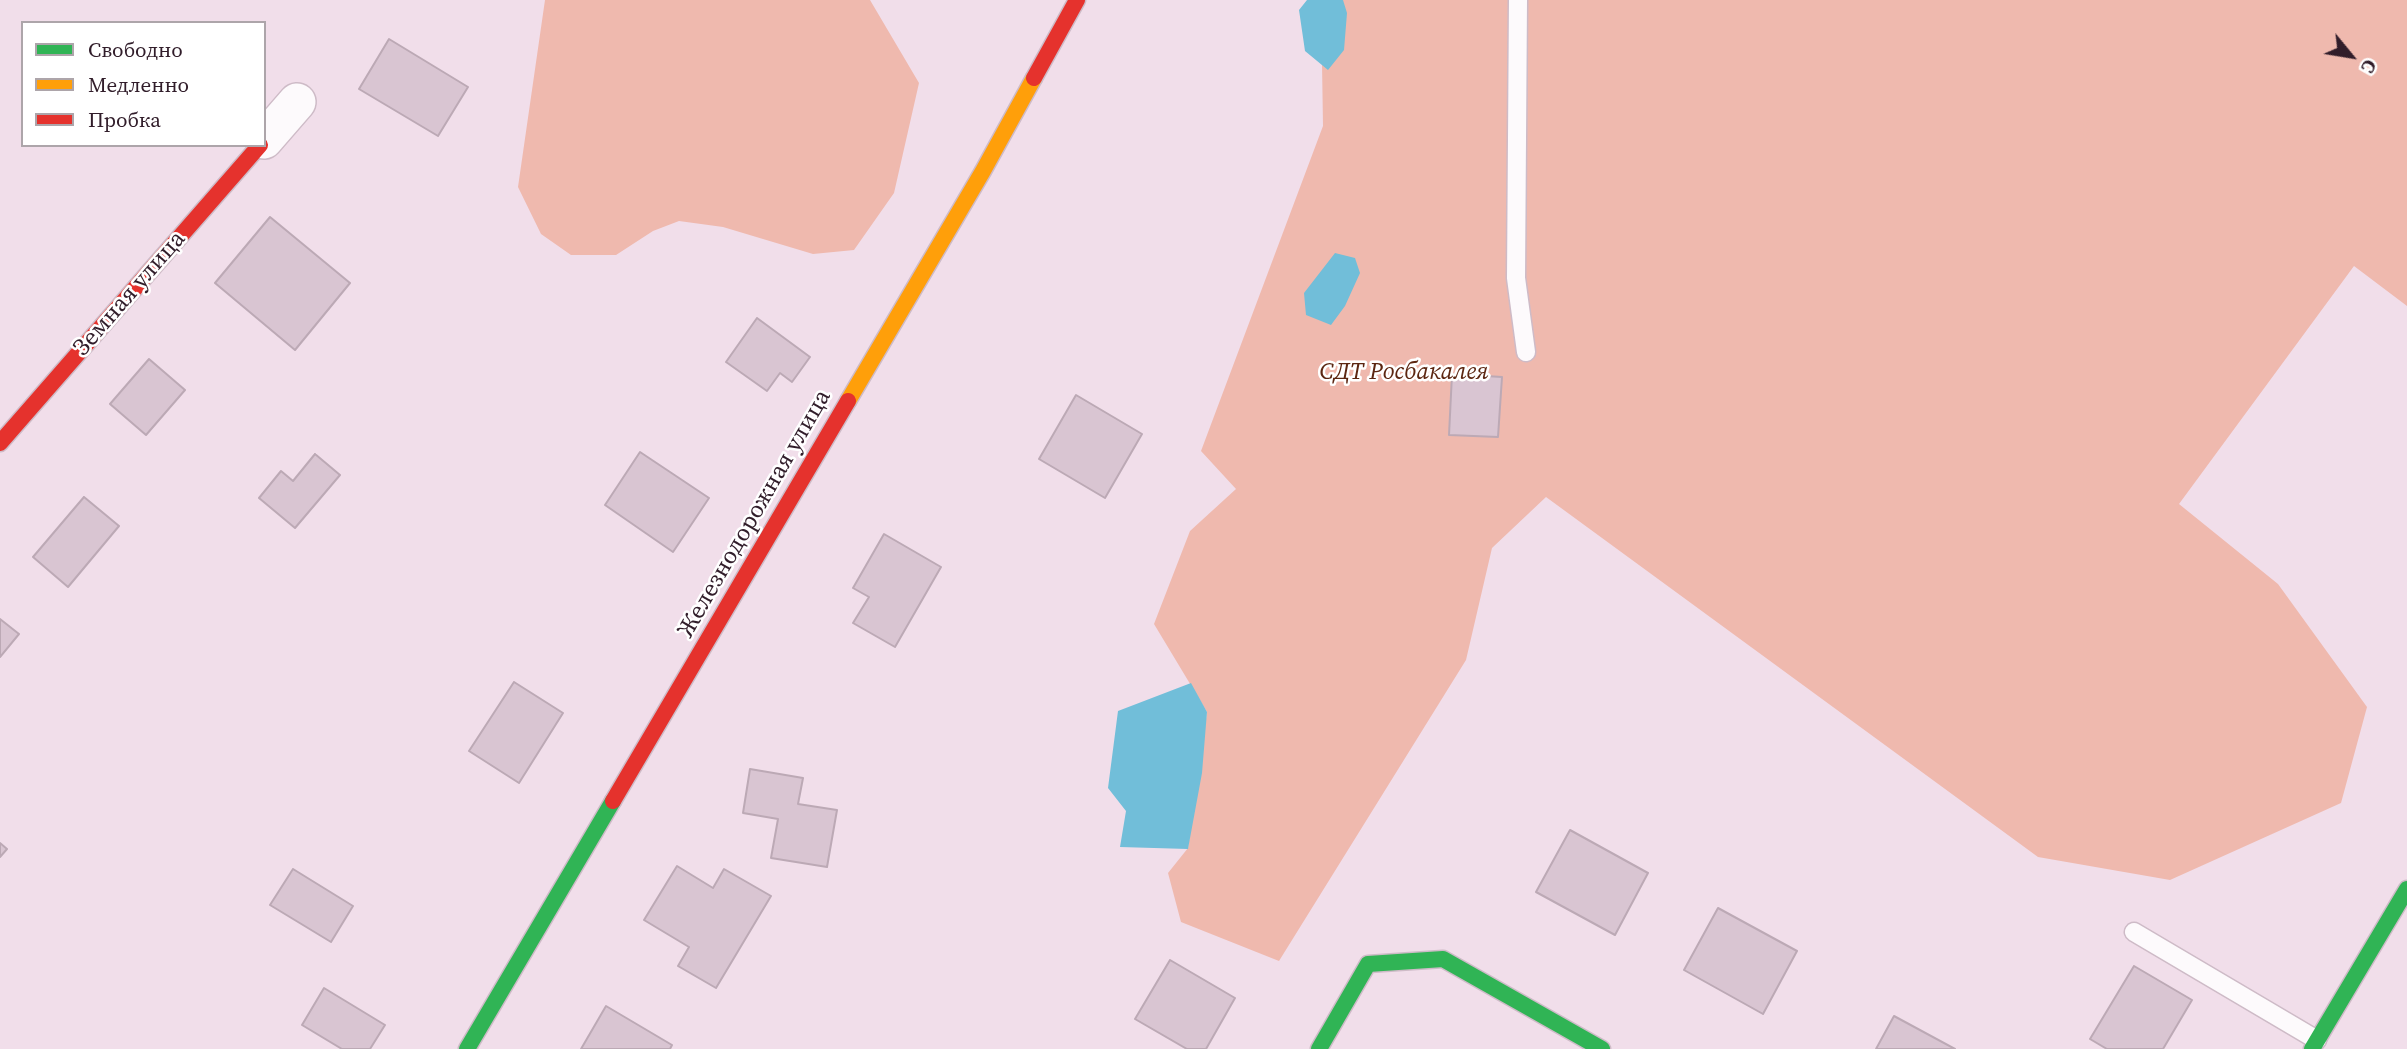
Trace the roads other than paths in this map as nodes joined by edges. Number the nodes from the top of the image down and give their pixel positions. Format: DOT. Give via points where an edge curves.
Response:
graph roads {
  1 [pos="1077,0"];
  2 [pos="1518,0"];
  3 [pos="297,102"];
  4 [pos="266,138"];
  5 [pos="258,147"];
  6 [pos="1526,352"];
  7 [pos="0,443"];
  8 [pos="2407,889"];
  9 [pos="2134,932"];
  10 [pos="2315,1044"];
  11 [pos="467,1049"];
  12 [pos="1319,1049"];
  13 [pos="1602,1049"];
  1 -- 11 [label="street, Железнодорожная улица" via="976,183"];
  2 -- 6 [label="lane" via="1516,278"];
  3 -- 4 [label="street"];
  5 -- 7 [label="street, Земная улица"];
  8 -- 10 [label="street"];
  9 -- 10 [label="lane"];
  12 -- 13 [label="street" via="1368,964 1443,959"];
}
